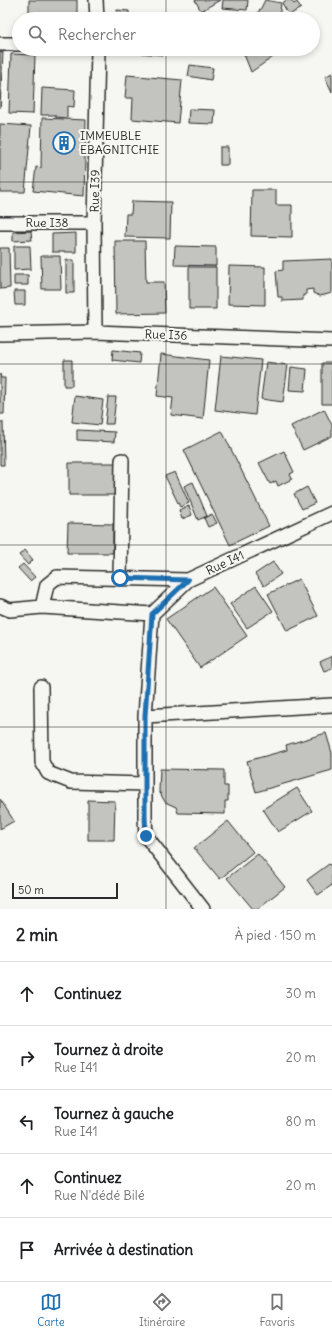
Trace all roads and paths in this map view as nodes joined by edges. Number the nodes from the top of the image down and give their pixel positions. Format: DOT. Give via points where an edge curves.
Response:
graph roads {
  1 [pos="96,0"];
  2 [pos="97,12"];
  3 [pos="0,44"];
  4 [pos="12,44"];
  5 [pos="98,56"];
  6 [pos="0,223"];
  7 [pos="94,223"];
  8 [pos="95,332"];
  9 [pos="0,334"];
  10 [pos="332,341"];
  11 [pos="122,460"];
  12 [pos="332,513"];
  13 [pos="120,578"];
  14 [pos="188,580"];
  15 [pos="0,606"];
  16 [pos="42,607"];
  17 [pos="152,614"];
  18 [pos="41,687"];
  19 [pos="332,704"];
  20 [pos="145,716"];
  21 [pos="145,784"];
  22 [pos="203,909"];
  1 -- 2 [label="street"];
  3 -- 4 [label="street"];
  5 -- 7 [label="street, Rue I39"];
  6 -- 7 [label="street, Rue I38"];
  7 -- 8 [label="street, Rue I39"];
  8 -- 9 [label="street, Rue I36"];
  8 -- 10 [label="street, Rue I36"];
  11 -- 13 [label="street"];
  12 -- 14 [label="street, Rue I41"];
  13 -- 14 [label="street"];
  13 -- 16 [label="street" via="57,577 47,585"];
  14 -- 17 [label="street, Rue I41"];
  15 -- 16 [label="street" via="10,610"];
  16 -- 17 [label="street"];
  17 -- 20 [label="street"];
  18 -- 21 [label="street" via="42,762 48,773 71,782"];
  19 -- 20 [label="street"];
  20 -- 21 [label="street"];
  21 -- 22 [label="street" via="146,836"];
}
